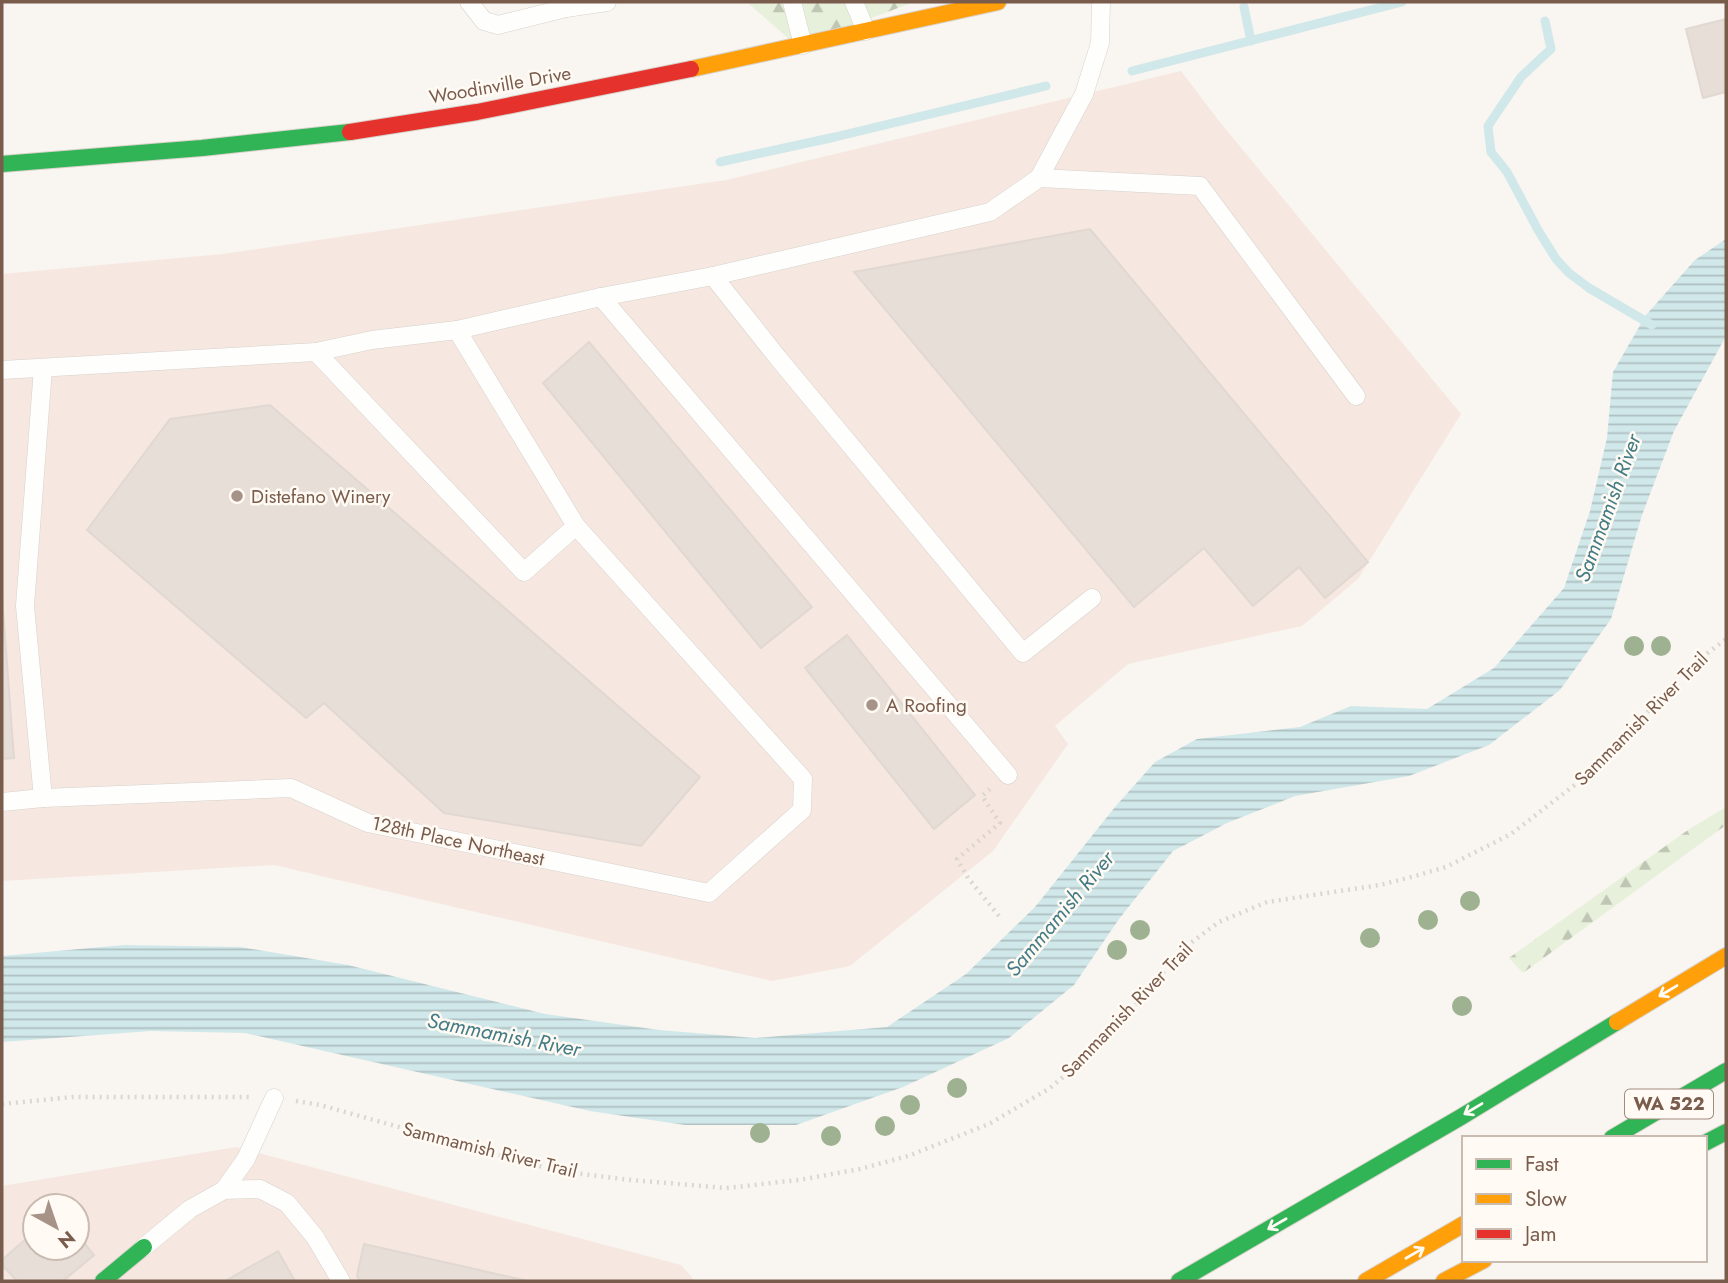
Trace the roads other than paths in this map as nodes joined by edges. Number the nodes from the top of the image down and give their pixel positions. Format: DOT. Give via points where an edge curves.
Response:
graph roads {
  1 [pos="469,2"];
  2 [pos="607,2"];
  3 [pos="792,2"];
  4 [pos="854,2"];
  5 [pos="998,2"];
  6 [pos="1101,2"];
  7 [pos="564,5"];
  8 [pos="866,31"];
  9 [pos="803,45"];
  10 [pos="2,164"];
  11 [pos="1039,178"];
  12 [pos="713,275"];
  13 [pos="601,297"];
  14 [pos="457,330"];
  15 [pos="316,352"];
  16 [pos="43,368"];
  17 [pos="2,370"];
  18 [pos="1356,396"];
  19 [pos="576,526"];
  20 [pos="1092,597"];
  21 [pos="1008,775"];
  22 [pos="43,798"];
  23 [pos="2,802"];
  24 [pos="1726,956"];
  25 [pos="1726,1071"];
  26 [pos="274,1098"];
  27 [pos="1726,1132"];
  28 [pos="1615,1136"];
  29 [pos="1707,1142"];
  30 [pos="224,1190"];
  31 [pos="1462,1225"];
  32 [pos="144,1247"];
  33 [pos="1480,1262"];
  34 [pos="108,1280"];
  35 [pos="341,1281"];
  36 [pos="1180,1281"];
  37 [pos="1366,1281"];
  38 [pos="1444,1281"];
  1 -- 7 [label="lane" via="484,21 498,25"];
  2 -- 7 [label="lane"];
  3 -- 9 [label="lane"];
  4 -- 8 [label="lane"];
  5 -- 8 [label="main road, Woodinville Drive"];
  6 -- 11 [label="lane" via="1100,43 1084,94"];
  8 -- 9 [label="main road, Woodinville Drive"];
  9 -- 10 [label="main road, Woodinville Drive" via="401,125 198,149"];
  11 -- 12 [label="lane" via="990,212"];
  11 -- 18 [label="lane" via="1200,186"];
  12 -- 13 [label="lane"];
  12 -- 20 [label="lane" via="1023,653"];
  13 -- 14 [label="lane"];
  13 -- 21 [label="lane"];
  14 -- 15 [label="lane"];
  14 -- 19 [label="lane"];
  15 -- 16 [label="lane"];
  15 -- 19 [label="lane" via="524,572"];
  16 -- 17 [label="lane"];
  16 -- 22 [label="lane" via="25,606"];
  19 -- 22 [label="lane, 128th Place Northeast" via="803,779 802,810 709,893 368,823 291,788"];
  22 -- 23 [label="lane, 128th Place Northeast"];
  24 -- 36 [label="main road, one-way"];
  25 -- 28 [label="main road, WA 522"];
  26 -- 30 [label="lane" via="246,1159"];
  27 -- 29 [label="main road"];
  30 -- 32 [label="lane" via="190,1209"];
  30 -- 35 [label="lane" via="260,1189 286,1203 315,1237"];
  37 -- 31 [label="main road, one-way"];
  32 -- 34 [label="main road"];
  33 -- 38 [label="main road"];
}
